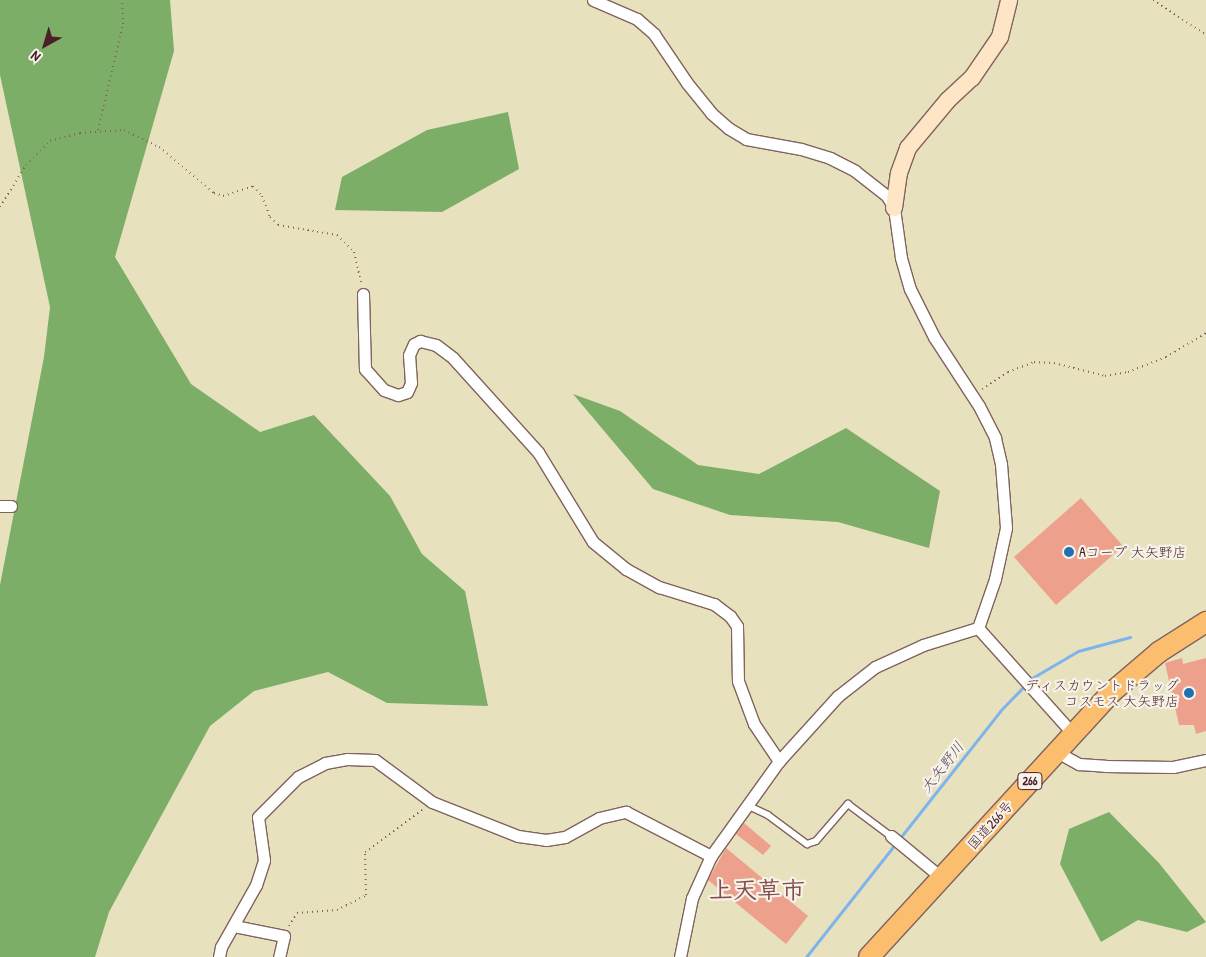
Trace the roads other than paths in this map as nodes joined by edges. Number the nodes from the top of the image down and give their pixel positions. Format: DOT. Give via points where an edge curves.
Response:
graph roads {
  1 [pos="593,0"];
  2 [pos="1009,0"];
  3 [pos="894,208"];
  4 [pos="363,294"];
  5 [pos="1206,622"];
  6 [pos="978,628"];
  7 [pos="1074,734"];
  8 [pos="1057,752"];
  9 [pos="1206,760"];
  10 [pos="779,761"];
  11 [pos="747,805"];
  12 [pos="890,836"];
  13 [pos="711,856"];
  14 [pos="942,878"];
  15 [pos="234,926"];
  16 [pos="219,957"];
  17 [pos="278,957"];
  18 [pos="680,957"];
  19 [pos="870,957"];
  1 -- 3 [label="street" via="637,19 654,34 693,91 728,128 746,139 802,149 830,158 855,171 887,196"];
  2 -- 3 [label="street" via="1000,37 972,78 948,100 908,148 899,173"];
  3 -- 6 [label="street" via="901,258 910,289 934,337 996,438 1005,490 1006,528 996,579"];
  4 -- 10 [label="street" via="365,369 384,390 398,395 406,392 411,383 409,355 414,344 420,341 436,346 453,358 538,452 594,542 626,569 659,587 714,604 730,616 737,626 738,682 754,724"];
  5 -- 7 [label="highway, 国道266号 / 266" via="1136,669"];
  6 -- 7 [label="street"];
  6 -- 10 [label="street" via="923,645 856,679"];
  7 -- 8 [label="highway, 国道266号 / 266"];
  8 -- 9 [label="street" via="1079,764 1104,766 1173,767"];
  8 -- 14 [label="highway, 国道266号 / 266"];
  10 -- 11 [label="street"];
  11 -- 12 [label="lane" via="768,815 807,844 816,841 848,804"];
  11 -- 13 [label="street"];
  12 -- 14 [label="street"];
  13 -- 15 [label="street" via="626,812 614,812 565,837 546,840 518,836 432,802 375,760 347,758 325,763 298,777 258,816 264,860 256,886"];
  13 -- 18 [label="street" via="692,898"];
  14 -- 19 [label="highway, 国道266号 / 266"];
  15 -- 16 [label="street" via="221,947"];
  15 -- 17 [label="street" via="284,936"];
}
